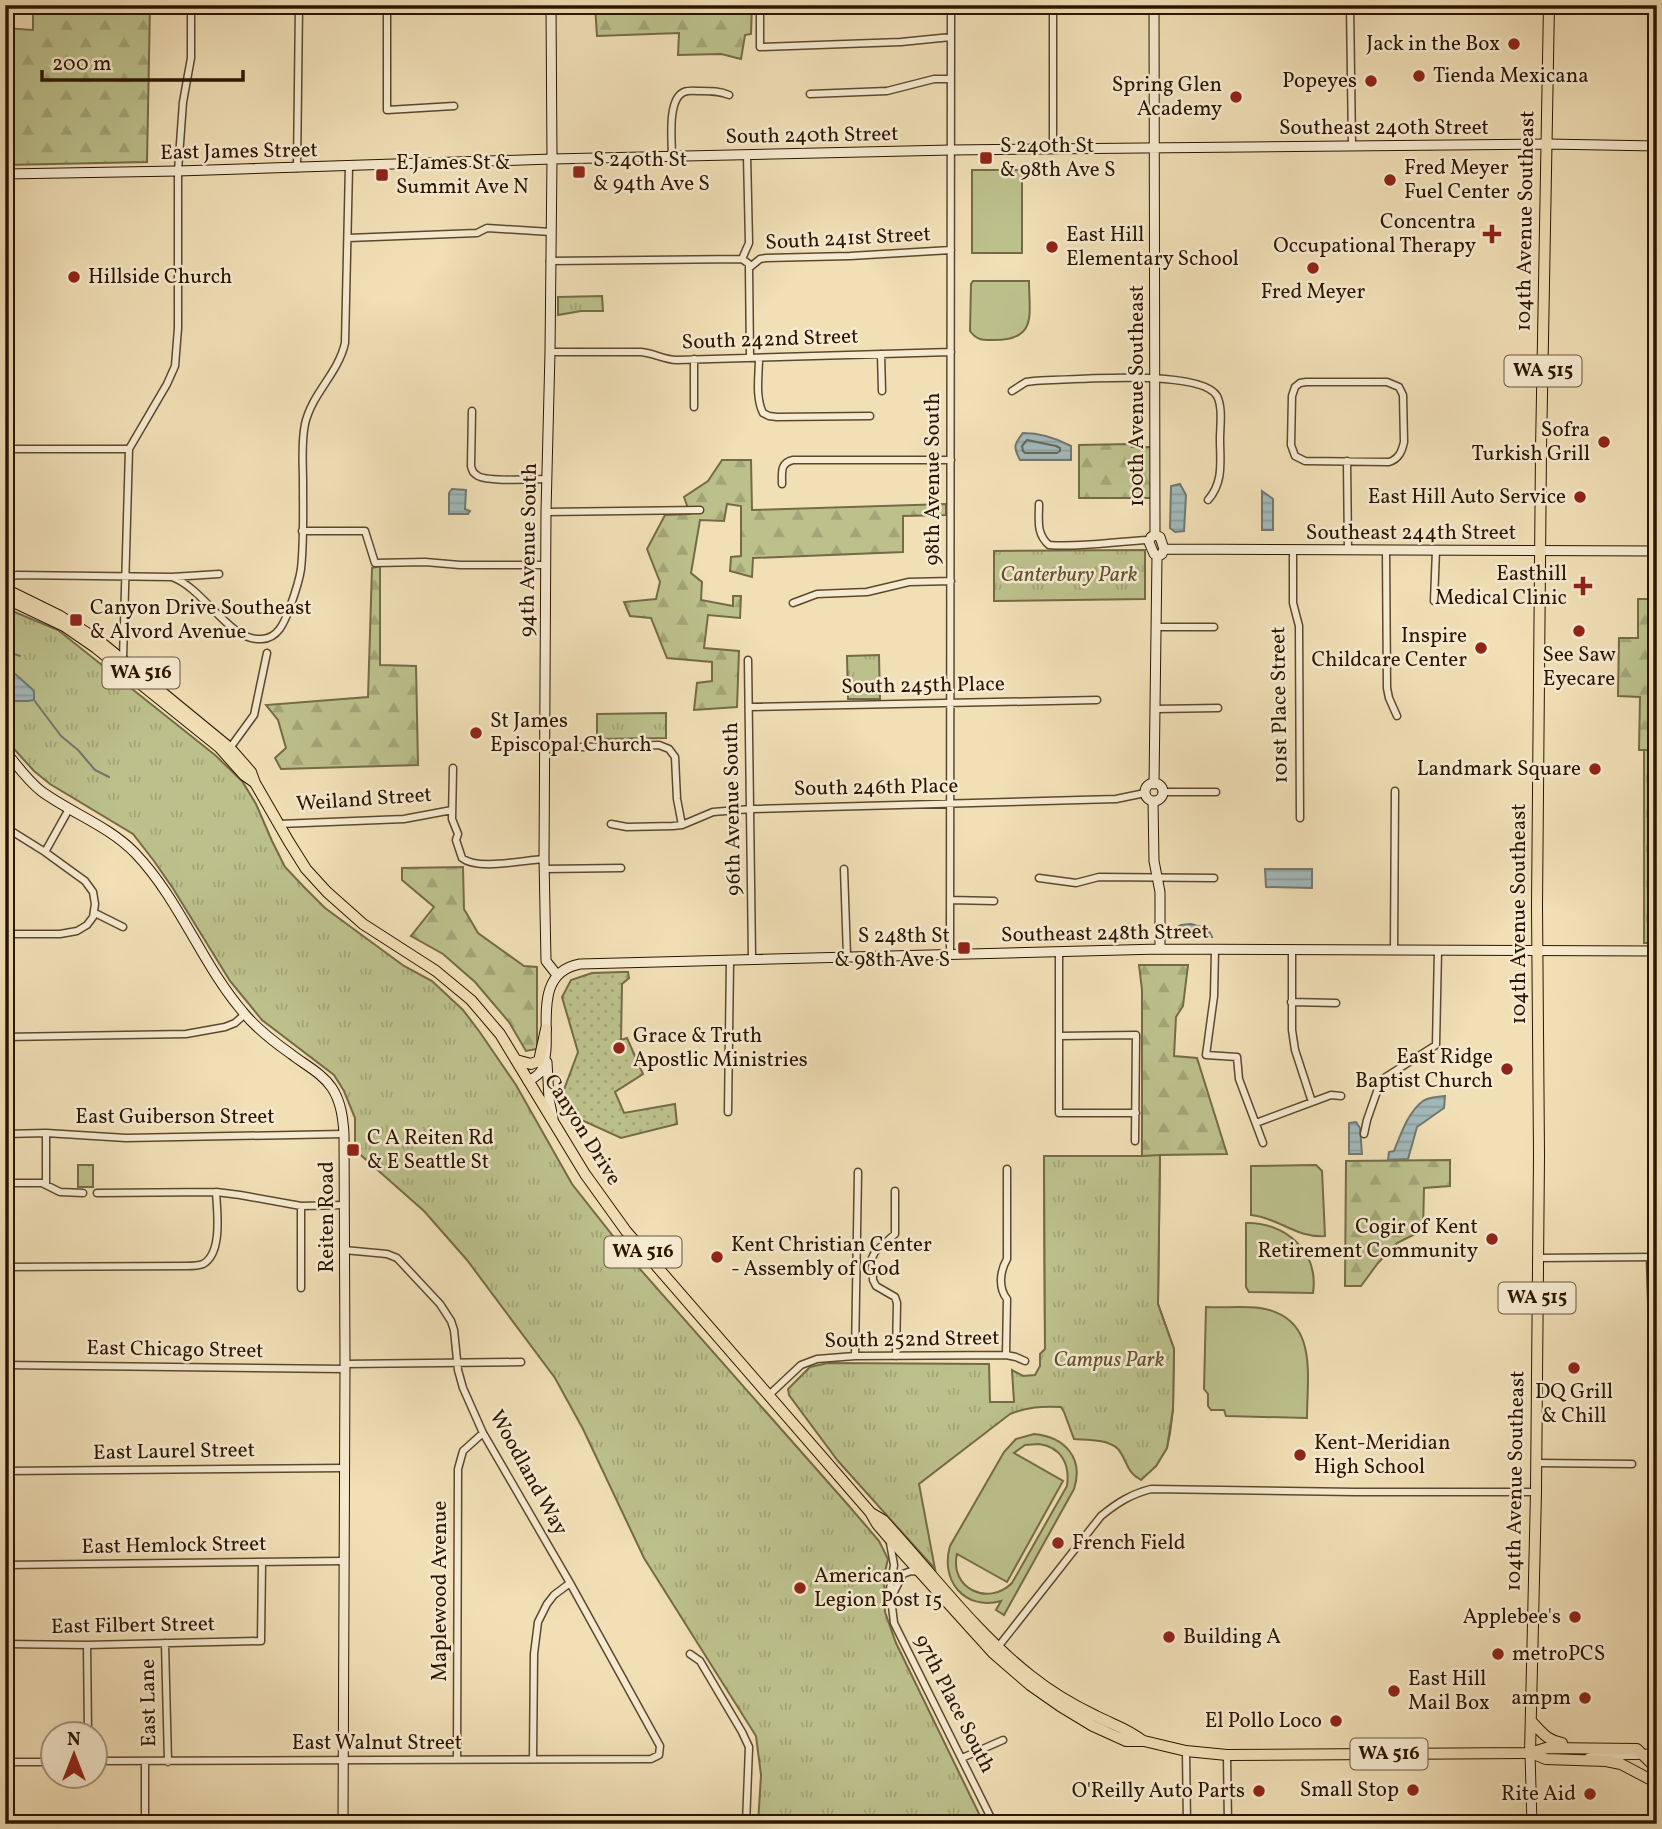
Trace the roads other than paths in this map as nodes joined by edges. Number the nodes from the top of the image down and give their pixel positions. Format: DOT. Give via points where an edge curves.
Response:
graph roads {
  1 [pos="191,5"];
  2 [pos="299,5"];
  3 [pos="390,5"];
  4 [pos="460,5"];
  5 [pos="483,5"];
  6 [pos="551,5"];
  7 [pos="760,5"];
  8 [pos="951,5"];
  9 [pos="1053,5"];
  10 [pos="1154,5"];
  11 [pos="1350,5"];
  12 [pos="1549,5"];
  13 [pos="951,37"];
  14 [pos="951,79"];
  15 [pos="810,94"];
  16 [pos="729,95"];
  17 [pos="454,106"];
  18 [pos="1547,144"];
  19 [pos="1352,146"];
  20 [pos="1657,146"];
  21 [pos="1153,147"];
  22 [pos="1053,149"];
  23 [pos="951,150"];
  24 [pos="747,155"];
  25 [pos="672,157"];
  26 [pos="552,159"];
  27 [pos="473,162"];
  28 [pos="349,166"];
  29 [pos="297,168"];
  30 [pos="178,171"];
  31 [pos="5,174"];
  32 [pos="551,232"];
  33 [pos="348,238"];
  34 [pos="951,250"];
  35 [pos="550,261"];
  36 [pos="746,263"];
  37 [pos="550,352"];
  38 [pos="951,352"];
  39 [pos="881,354"];
  40 [pos="750,358"];
  41 [pos="759,358"];
  42 [pos="694,359"];
  43 [pos="1154,378"];
  44 [pos="882,391"];
  45 [pos="1012,391"];
  46 [pos="694,407"];
  47 [pos="472,411"];
  48 [pos="870,416"];
  49 [pos="5,449"];
  50 [pos="129,449"];
  51 [pos="951,460"];
  52 [pos="1347,461"];
  53 [pos="547,479"];
  54 [pos="782,484"];
  55 [pos="1208,500"];
  56 [pos="1039,504"];
  57 [pos="700,510"];
  58 [pos="546,512"];
  59 [pos="302,531"];
  60 [pos="1152,537"];
  61 [pos="1293,550"];
  62 [pos="1348,550"];
  63 [pos="1386,550"];
  64 [pos="1436,550"];
  65 [pos="1541,550"];
  66 [pos="1657,551"];
  67 [pos="1161,553"];
  68 [pos="546,565"];
  69 [pos="219,574"];
  70 [pos="125,576"];
  71 [pos="172,577"];
  72 [pos="5,578"];
  73 [pos="951,581"];
  74 [pos="5,589"];
  75 [pos="5,598"];
  76 [pos="1434,601"];
  77 [pos="793,603"];
  78 [pos="1156,627"];
  79 [pos="1214,627"];
  80 [pos="267,653"];
  81 [pos="123,659"];
  82 [pos="748,660"];
  83 [pos="1097,699"];
  84 [pos="950,703"];
  85 [pos="749,707"];
  86 [pos="1218,708"];
  87 [pos="1155,709"];
  88 [pos="1397,716"];
  89 [pos="230,748"];
  90 [pos="545,748"];
  91 [pos="5,751"];
  92 [pos="453,768"];
  93 [pos="255,783"];
  94 [pos="1154,784"];
  95 [pos="1395,791"];
  96 [pos="1162,792"];
  97 [pos="1216,792"];
  98 [pos="1145,793"];
  99 [pos="1153,801"];
  100 [pos="950,803"];
  101 [pos="69,809"];
  102 [pos="751,809"];
  103 [pos="452,810"];
  104 [pos="1300,817"];
  105 [pos="279,824"];
  106 [pos="611,824"];
  107 [pos="682,825"];
  108 [pos="5,827"];
  109 [pos="45,852"];
  110 [pos="544,864"];
  111 [pos="621,868"];
  112 [pos="844,869"];
  113 [pos="1039,878"];
  114 [pos="1158,878"];
  115 [pos="1214,878"];
  116 [pos="950,900"];
  117 [pos="994,901"];
  118 [pos="95,913"];
  119 [pos="124,927"];
  120 [pos="5,934"];
  121 [pos="1160,949"];
  122 [pos="1215,949"];
  123 [pos="1292,949"];
  124 [pos="1394,950"];
  125 [pos="1438,950"];
  126 [pos="1537,950"];
  127 [pos="1657,951"];
  128 [pos="1059,952"];
  129 [pos="950,954"];
  130 [pos="848,956"];
  131 [pos="752,958"];
  132 [pos="730,960"];
  133 [pos="557,975"];
  134 [pos="1291,1002"];
  135 [pos="1336,1003"];
  136 [pos="245,1014"];
  137 [pos="546,1029"];
  138 [pos="1059,1036"];
  139 [pos="5,1037"];
  140 [pos="546,1041"];
  141 [pos="516,1060"];
  142 [pos="528,1081"];
  143 [pos="1341,1096"];
  144 [pos="1312,1102"];
  145 [pos="728,1112"];
  146 [pos="1136,1112"];
  147 [pos="554,1123"];
  148 [pos="1256,1123"];
  149 [pos="46,1133"];
  150 [pos="5,1134"];
  151 [pos="344,1134"];
  152 [pos="1364,1134"];
  153 [pos="1135,1141"];
  154 [pos="1263,1143"];
  155 [pos="1007,1169"];
  156 [pos="858,1172"];
  157 [pos="13,1183"];
  158 [pos="46,1184"];
  159 [pos="895,1191"];
  160 [pos="216,1192"];
  161 [pos="83,1193"];
  162 [pos="97,1193"];
  163 [pos="344,1205"];
  164 [pos="301,1206"];
  165 [pos="344,1250"];
  166 [pos="1653,1257"];
  167 [pos="1537,1258"];
  168 [pos="5,1267"];
  169 [pos="301,1288"];
  170 [pos="1655,1323"];
  171 [pos="1006,1355"];
  172 [pos="855,1356"];
  173 [pos="896,1356"];
  174 [pos="1025,1361"];
  175 [pos="521,1362"];
  176 [pos="457,1363"];
  177 [pos="5,1365"];
  178 [pos="345,1367"];
  179 [pos="769,1395"];
  180 [pos="483,1433"];
  181 [pos="1536,1463"];
  182 [pos="1632,1464"];
  183 [pos="344,1468"];
  184 [pos="5,1471"];
  185 [pos="1536,1492"];
  186 [pos="870,1512"];
  187 [pos="889,1538"];
  188 [pos="343,1561"];
  189 [pos="262,1563"];
  190 [pos="5,1565"];
  191 [pos="920,1572"];
  192 [pos="570,1583"];
  193 [pos="891,1597"];
  194 [pos="165,1643"];
  195 [pos="5,1644"];
  196 [pos="87,1644"];
  197 [pos="996,1650"];
  198 [pos="690,1654"];
  199 [pos="88,1720"];
  200 [pos="1531,1721"];
  201 [pos="1003,1740"];
  202 [pos="1576,1747"];
  203 [pos="1657,1749"];
  204 [pos="1186,1751"];
  205 [pos="1640,1752"];
  206 [pos="1530,1753"];
  207 [pos="1657,1754"];
  208 [pos="659,1755"];
  209 [pos="1227,1755"];
  210 [pos="962,1758"];
  211 [pos="457,1759"];
  212 [pos="533,1759"];
  213 [pos="1575,1759"];
  214 [pos="343,1760"];
  215 [pos="108,1761"];
  216 [pos="5,1762"];
  217 [pos="38,1762"];
  218 [pos="145,1762"];
  219 [pos="168,1762"];
  220 [pos="1657,1769"];
  221 [pos="1656,1783"];
  222 [pos="145,1824"];
  223 [pos="343,1824"];
  224 [pos="746,1824"];
  225 [pos="994,1824"];
  226 [pos="1186,1824"];
  227 [pos="1228,1824"];
  228 [pos="1532,1824"];
  1 -- 30 [label="street" via="191,58"];
  2 -- 29 [label="street"];
  3 -- 17 [label="street" via="387,110"];
  4 -- 5 [label="street" via="474,10"];
  6 -- 26 [label="street, 94th Avenue South"];
  7 -- 13 [label="street" via="760,47"];
  8 -- 13 [label="street, 98th Avenue South"];
  9 -- 22 [label="street"];
  10 -- 21 [label="street, 100th Avenue Southeast"];
  11 -- 19 [label="street"];
  12 -- 18 [label="main road, 104th Avenue Southeast / WA 515"];
  13 -- 14 [label="street, 98th Avenue South"];
  14 -- 15 [label="street" via="887,91"];
  14 -- 23 [label="street, 98th Avenue South"];
  16 -- 25 [label="street" via="688,91 678,96 672,114"];
  18 -- 19 [label="street, Southeast 240th Street"];
  18 -- 20 [label="street, Southeast 240th Street"];
  18 -- 65 [label="main road, 104th Avenue Southeast / WA 515"];
  19 -- 21 [label="street, Southeast 240th Street"];
  21 -- 22 [label="street, South 240th Street"];
  21 -- 43 [label="street, 100th Avenue Southeast"];
  22 -- 23 [label="street, South 240th Street"];
  23 -- 24 [label="street, South 240th Street"];
  23 -- 34 [label="street, 98th Avenue South"];
  24 -- 25 [label="street, South 240th Street"];
  24 -- 36 [label="street"];
  25 -- 26 [label="street, South 240th Street"];
  26 -- 27 [label="street, South 240th Street"];
  26 -- 32 [label="street, 94th Avenue South"];
  27 -- 28 [label="street, East James Street"];
  28 -- 29 [label="street, East James Street"];
  28 -- 33 [label="street"];
  29 -- 30 [label="street, East James Street"];
  30 -- 31 [label="street, East James Street"];
  30 -- 50 [label="street" via="175,366"];
  32 -- 33 [label="street" via="487,228 477,233"];
  32 -- 35 [label="street, 94th Avenue South"];
  33 -- 59 [label="street" via="343,354 305,423"];
  34 -- 36 [label="street, South 241st Street" via="766,258"];
  34 -- 38 [label="street, 98th Avenue South"];
  35 -- 36 [label="street, South 241st Street"];
  35 -- 37 [label="street, 94th Avenue South"];
  36 -- 40 [label="street"];
  37 -- 42 [label="street, South 242nd Street" via="632,352"];
  37 -- 53 [label="street, 94th Avenue South"];
  38 -- 39 [label="street, South 242nd Street"];
  38 -- 51 [label="street, 98th Avenue South"];
  39 -- 41 [label="street, South 242nd Street"];
  39 -- 44 [label="street"];
  40 -- 41 [label="street, South 242nd Street"];
  40 -- 42 [label="street, South 242nd Street"];
  41 -- 48 [label="street" via="763,413"];
  42 -- 46 [label="street"];
  43 -- 45 [label="street" via="1034,381"];
  43 -- 55 [label="street" via="1198,385 1216,395 1219,479"];
  43 -- 60 [label="street, 100th Avenue Southeast"];
  47 -- 53 [label="street" via="471,466 476,475"];
  49 -- 50 [label="street"];
  50 -- 70 [label="street"];
  51 -- 54 [label="street" via="793,460 782,467"];
  51 -- 73 [label="street, 98th Avenue South"];
  52 -- 52 [label="street" via="1389,462 1397,458 1404,442 1404,396 1399,387 1387,382 1300,383 1292,396 1295,456 1305,461"];
  52 -- 62 [label="street"];
  53 -- 58 [label="street, 94th Avenue South"];
  56 -- 60 [label="street" via="1039,530 1049,545"];
  57 -- 58 [label="street"];
  58 -- 68 [label="street, 94th Avenue South"];
  59 -- 68 [label="street" via="365,531 375,563"];
  59 -- 71 [label="street" via="296,592 279,631 269,638 244,636 188,584"];
  60 -- 67 [label="street" via="1153,554"];
  61 -- 62 [label="street, Southeast 244th Street"];
  61 -- 67 [label="street, Southeast 244th Street"];
  61 -- 104 [label="street, 101st Place Street" via="1293,603 1299,626"];
  62 -- 63 [label="street, Southeast 244th Street"];
  63 -- 64 [label="street, Southeast 244th Street"];
  63 -- 88 [label="street" via="1387,688"];
  64 -- 65 [label="street, Southeast 244th Street"];
  64 -- 76 [label="street"];
  65 -- 66 [label="street, Southeast 244th Street"];
  65 -- 126 [label="main road, 104th Avenue Southeast / WA 515"];
  67 -- 78 [label="street"];
  68 -- 90 [label="street, 94th Avenue South"];
  69 -- 71 [label="street"];
  70 -- 71 [label="street"];
  70 -- 72 [label="street"];
  70 -- 81 [label="street"];
  73 -- 77 [label="street" via="817,594"];
  73 -- 84 [label="street, 98th Avenue South"];
  74 -- 81 [label="main road, Canyon Drive / WA 516" via="60,615"];
  75 -- 93 [label="main road, Canyon Drive / WA 516" via="64,626 96,648 219,747"];
  78 -- 79 [label="street"];
  78 -- 87 [label="street"];
  80 -- 89 [label="street" via="254,715"];
  81 -- 89 [label="main road, Canyon Drive / WA 516"];
  82 -- 85 [label="street, 96th Avenue South"];
  83 -- 84 [label="street, South 245th Place"];
  84 -- 85 [label="street, South 245th Place"];
  84 -- 100 [label="street, 98th Avenue South"];
  85 -- 102 [label="street, 96th Avenue South"];
  86 -- 87 [label="street"];
  87 -- 94 [label="street"];
  89 -- 93 [label="main road, Canyon Drive / WA 516"];
  90 -- 107 [label="street" via="659,745 669,749 675,757"];
  90 -- 110 [label="street, 94th Avenue South"];
  91 -- 101 [label="street, Reiten Road" via="40,790"];
  92 -- 103 [label="street"];
  93 -- 105 [label="main road, Canyon Drive / WA 516"];
  94 -- 96 [label="street"];
  94 -- 98 [label="street"];
  95 -- 124 [label="street"];
  96 -- 97 [label="street"];
  96 -- 99 [label="street"];
  98 -- 99 [label="street"];
  98 -- 100 [label="street, South 246th Place" via="1116,799"];
  99 -- 114 [label="street"];
  100 -- 102 [label="street, South 246th Place"];
  100 -- 116 [label="street, 98th Avenue South"];
  101 -- 109 [label="street"];
  101 -- 136 [label="street, Reiten Road" via="133,850 180,912"];
  102 -- 107 [label="street, South 246th Place" via="713,812"];
  102 -- 131 [label="street, 96th Avenue South"];
  103 -- 105 [label="street, Weiland Street" via="404,818"];
  103 -- 110 [label="street" via="460,855 466,862"];
  105 -- 141 [label="main road, Canyon Drive / WA 516" via="306,869 327,892 363,924 460,990 491,1022"];
  106 -- 107 [label="street, South 246th Place"];
  108 -- 109 [label="street"];
  109 -- 118 [label="street" via="88,885"];
  110 -- 111 [label="street"];
  110 -- 133 [label="street, 94th Avenue South" via="546,961"];
  112 -- 130 [label="street"];
  113 -- 114 [label="street" via="1076,883 1099,877"];
  114 -- 115 [label="street"];
  114 -- 121 [label="street"];
  116 -- 117 [label="street"];
  116 -- 129 [label="street, 98th Avenue South"];
  118 -- 119 [label="street"];
  118 -- 120 [label="street" via="87,925 69,933"];
  121 -- 122 [label="street, Southeast 248th Street"];
  121 -- 128 [label="street, Southeast 248th Street"];
  122 -- 123 [label="street, Southeast 248th Street"];
  122 -- 148 [label="street" via="1206,1055 1237,1057 1239,1079"];
  123 -- 124 [label="street, Southeast 248th Street"];
  123 -- 134 [label="street"];
  124 -- 125 [label="street, Southeast 248th Street"];
  125 -- 126 [label="street, Southeast 248th Street"];
  125 -- 152 [label="street" via="1436,1045 1381,1080"];
  126 -- 127 [label="street, Southeast 248th Street"];
  126 -- 167 [label="main road, 104th Avenue Southeast / WA 515"];
  128 -- 129 [label="street, Southeast 248th Street"];
  128 -- 138 [label="street"];
  129 -- 130 [label="street, Southeast 248th Street"];
  130 -- 131 [label="street, Southeast 248th Street"];
  131 -- 132 [label="street, Southeast 248th Street"];
  132 -- 133 [label="street, Southeast 248th Street" via="579,964"];
  132 -- 145 [label="street"];
  133 -- 137 [label="street" via="547,993"];
  134 -- 135 [label="street"];
  134 -- 144 [label="street" via="1295,1050"];
  136 -- 139 [label="street" via="225,1027 186,1034"];
  136 -- 151 [label="street, Reiten Road" via="331,1086 340,1105"];
  137 -- 140 [label="street"];
  137 -- 141 [label="main road" via="539,1061"];
  138 -- 146 [label="street" via="1136,1035"];
  138 -- 146 [label="street" via="1059,1113"];
  140 -- 142 [label="street" via="542,1069"];
  140 -- 147 [label="street"];
  141 -- 142 [label="main road, Canyon Drive / WA 516"];
  142 -- 147 [label="main road, Canyon Drive / WA 516"];
  143 -- 144 [label="street"];
  144 -- 148 [label="street"];
  146 -- 153 [label="street"];
  147 -- 179 [label="main road, Canyon Drive / WA 516" via="626,1231"];
  148 -- 154 [label="street"];
  149 -- 150 [label="street, East Guiberson Street"];
  149 -- 151 [label="street, East Guiberson Street" via="126,1138"];
  149 -- 158 [label="street"];
  151 -- 163 [label="street, Reiten Road"];
  155 -- 171 [label="street" via="1007,1259 1001,1269 1002,1293 1007,1299"];
  156 -- 172 [label="street"];
  157 -- 158 [label="street"];
  158 -- 161 [label="street" via="60,1192"];
  159 -- 173 [label="street" via="895,1234 875,1252 873,1280 897,1303"];
  160 -- 162 [label="street"];
  160 -- 164 [label="street"];
  160 -- 168 [label="street" via="215,1247 202,1264"];
  163 -- 164 [label="street"];
  163 -- 165 [label="street, Reiten Road"];
  164 -- 169 [label="street"];
  165 -- 176 [label="street, Woodland Way" via="397,1258 449,1317"];
  165 -- 178 [label="street, Reiten Road"];
  166 -- 167 [label="street"];
  166 -- 170 [label="street"];
  167 -- 181 [label="main road, 104th Avenue Southeast / WA 515"];
  171 -- 173 [label="street, South 252nd Street"];
  171 -- 174 [label="street, South 252nd Street"];
  172 -- 173 [label="street, South 252nd Street"];
  172 -- 179 [label="street, South 252nd Street" via="810,1361"];
  175 -- 176 [label="street, East Chicago Street"];
  176 -- 178 [label="street, East Chicago Street"];
  176 -- 180 [label="street, Woodland Way"];
  177 -- 178 [label="street, East Chicago Street"];
  178 -- 183 [label="street, Reiten Road"];
  179 -- 186 [label="main road, Canyon Drive / WA 516"];
  180 -- 192 [label="street, Woodland Way"];
  180 -- 211 [label="street, Maplewood Avenue" via="463,1451 458,1469"];
  181 -- 182 [label="street"];
  181 -- 185 [label="main road, 104th Avenue Southeast / WA 515"];
  183 -- 184 [label="street, East Laurel Street"];
  183 -- 188 [label="street, Reiten Road"];
  185 -- 197 [label="street" via="1151,1489 1135,1493 1101,1516"];
  185 -- 200 [label="main road, 104th Avenue Southeast / WA 515"];
  186 -- 187 [label="main road, Canyon Drive / WA 516"];
  186 -- 197 [label="main road, Canyon Drive / WA 516" via="883,1520"];
  187 -- 191 [label="main road, Canyon Drive / WA 516"];
  187 -- 193 [label="street, 97th Place South" via="894,1565"];
  188 -- 189 [label="street, East Hemlock Street"];
  188 -- 214 [label="street, Reiten Road"];
  189 -- 190 [label="street, East Hemlock Street"];
  189 -- 194 [label="street, East Filbert Street" via="261,1642"];
  191 -- 193 [label="street" via="903,1574"];
  191 -- 197 [label="main road, Canyon Drive / WA 516"];
  192 -- 208 [label="street, Woodland Way" via="660,1746"];
  192 -- 212 [label="street" via="554,1595 538,1622"];
  193 -- 210 [label="street, 97th Place South" via="894,1623"];
  194 -- 196 [label="street, East Filbert Street"];
  194 -- 219 [label="street, East Lane"];
  195 -- 196 [label="street, East Filbert Street"];
  196 -- 199 [label="street"];
  197 -- 204 [label="main road, WA 516" via="1030,1685 1093,1726 1126,1741"];
  198 -- 224 [label="street" via="700,1661 749,1747"];
  200 -- 202 [label="main road" via="1548,1739"];
  200 -- 206 [label="main road, 104th Avenue Southeast / WA 515"];
  201 -- 210 [label="street"];
  202 -- 205 [label="main road, WA 516"];
  202 -- 206 [label="main road, WA 516"];
  203 -- 205 [label="street"];
  204 -- 209 [label="main road, WA 516"];
  204 -- 226 [label="street"];
  205 -- 207 [label="street"];
  205 -- 213 [label="street, WA 516"];
  205 -- 220 [label="main road"];
  206 -- 209 [label="main road, WA 516"];
  206 -- 213 [label="main road, WA 516" via="1546,1759"];
  206 -- 228 [label="street, 104th Avenue Southeast"];
  208 -- 212 [label="street, East Walnut Street" via="651,1759"];
  209 -- 227 [label="street"];
  210 -- 225 [label="street, 97th Place South"];
  211 -- 212 [label="street, East Walnut Street"];
  211 -- 214 [label="street, East Walnut Street"];
  213 -- 221 [label="main road, WA 516" via="1621,1764"];
  214 -- 219 [label="street, East Walnut Street"];
  214 -- 223 [label="street, Reiten Road"];
  215 -- 218 [label="street, East Walnut Street"];
  216 -- 217 [label="street"];
  218 -- 219 [label="street, East Walnut Street"];
  218 -- 222 [label="street"];
}
